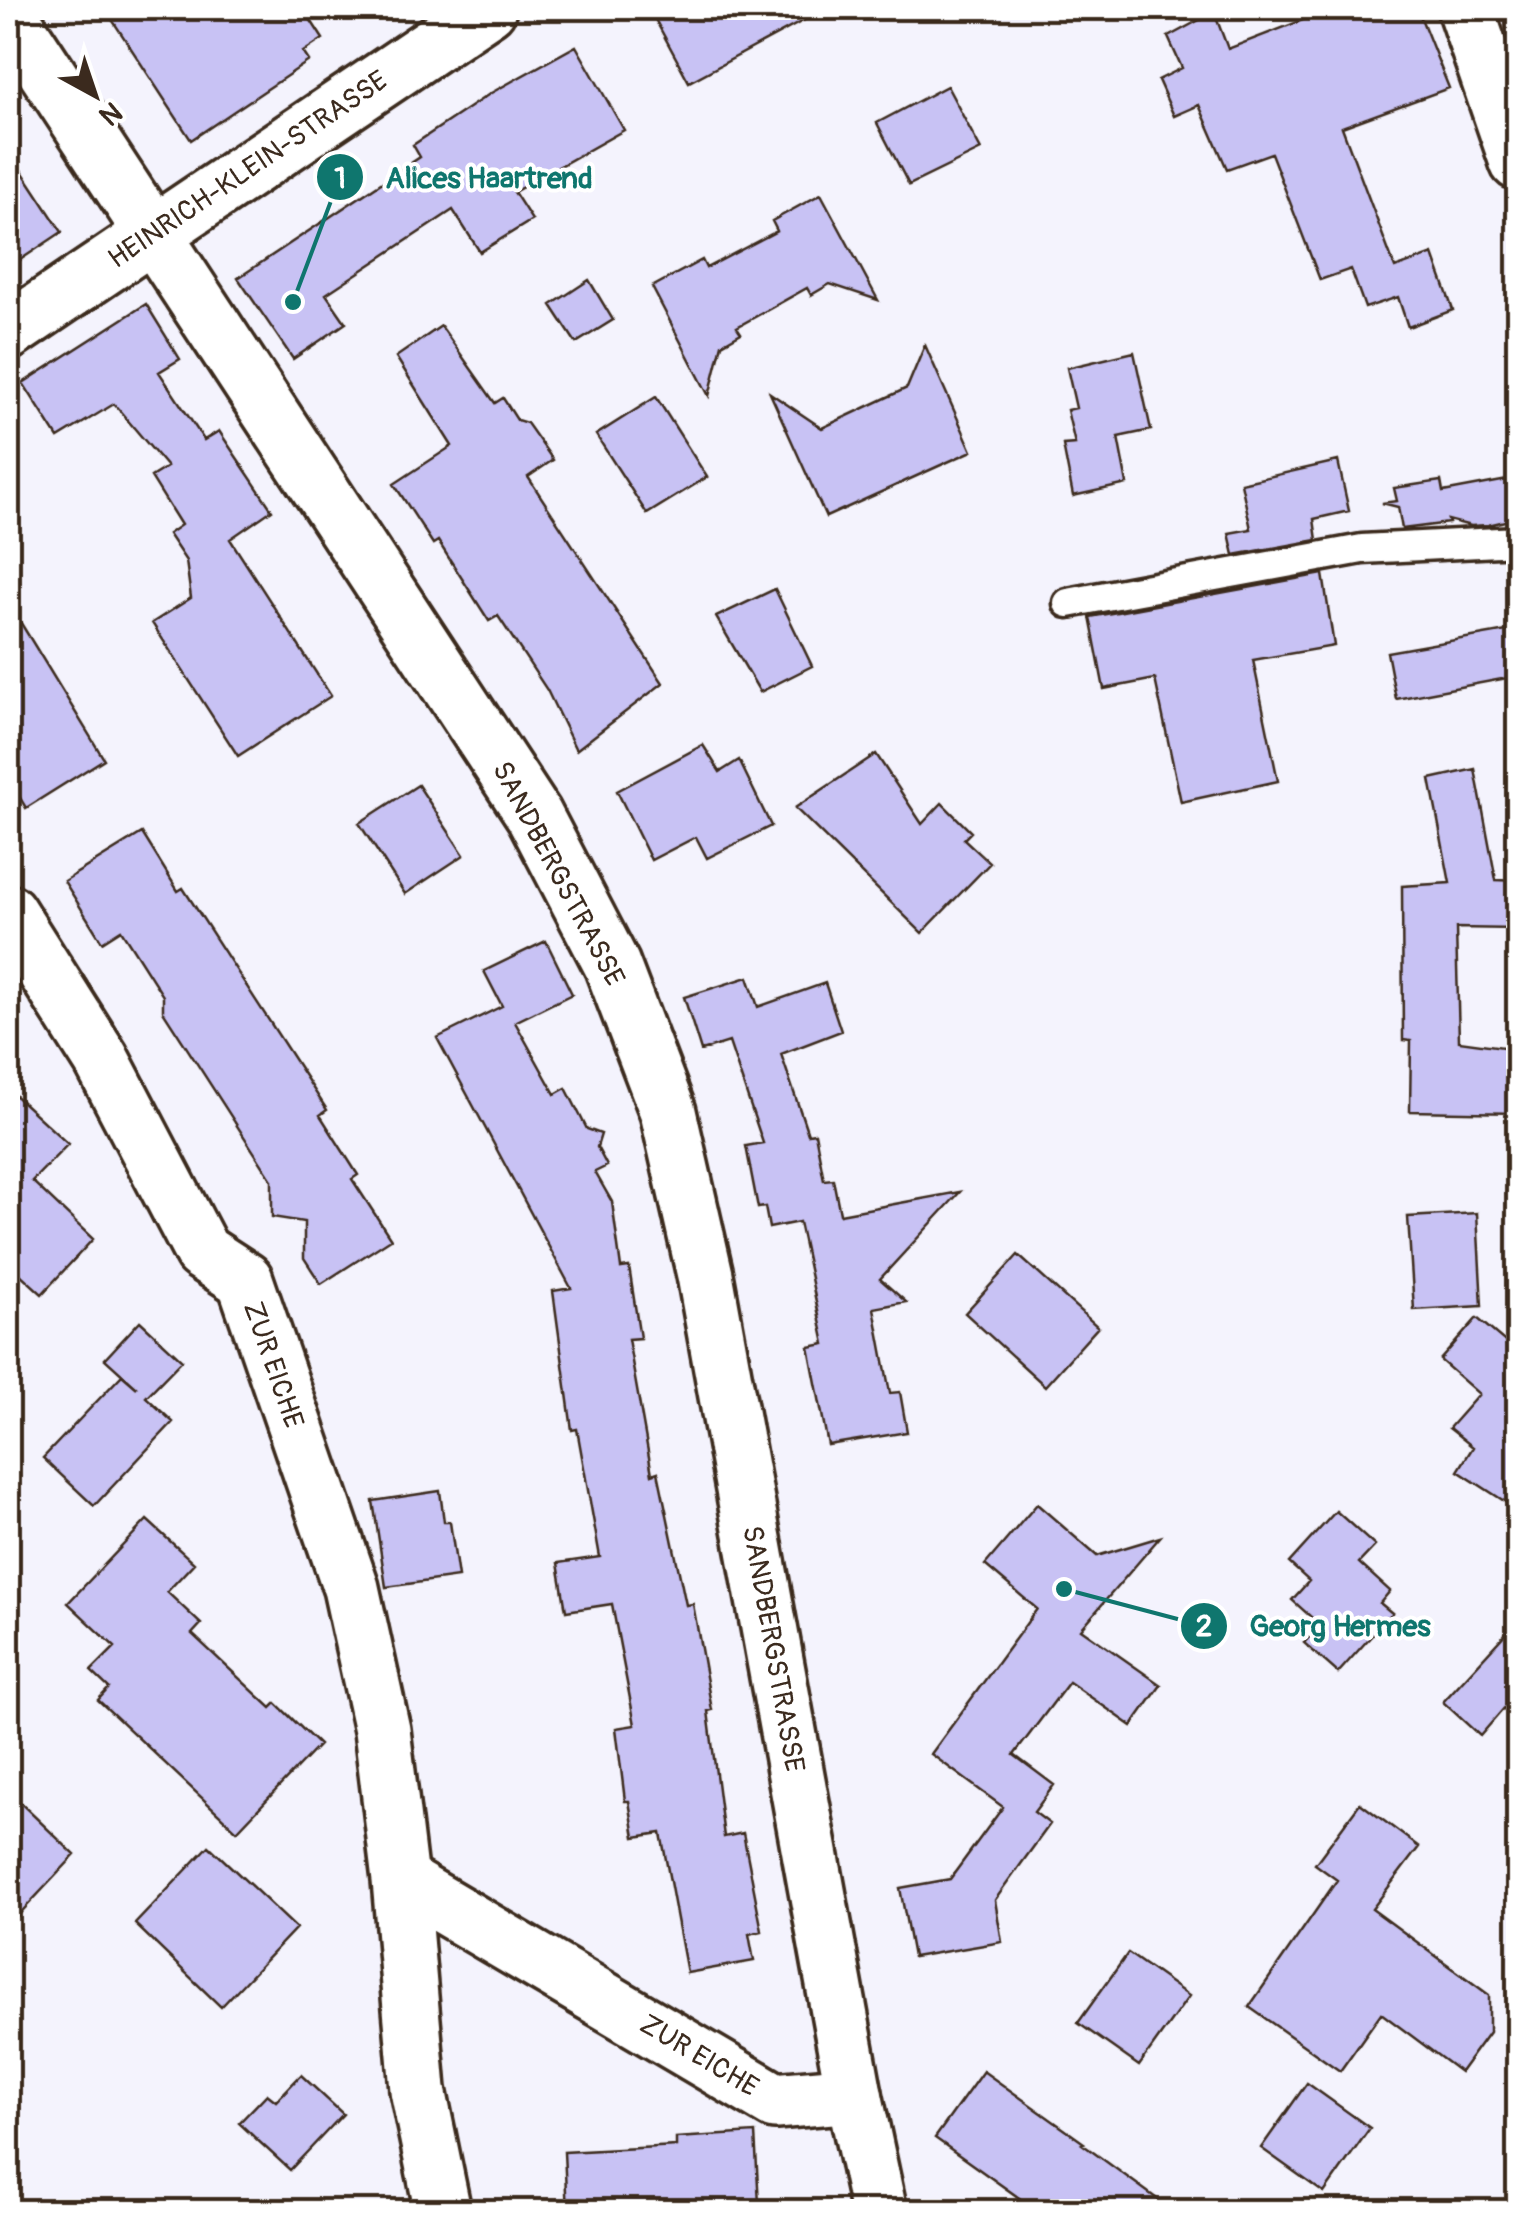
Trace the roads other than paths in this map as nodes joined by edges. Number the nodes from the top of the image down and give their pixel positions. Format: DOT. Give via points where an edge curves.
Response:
graph roads {
  1 [pos="1464,8"];
  2 [pos="8,13"];
  3 [pos="460,15"];
  4 [pos="1518,162"];
  5 [pos="154,233"];
  6 [pos="8,332"];
  7 [pos="1518,541"];
  8 [pos="1068,602"];
  9 [pos="8,912"];
  10 [pos="400,1880"];
  11 [pos="854,2094"];
  12 [pos="443,2212"];
  13 [pos="878,2212"];
  1 -- 4 [label="street"];
  2 -- 5 [label="street, SANDBERGSTRASSE"];
  3 -- 5 [label="street, HEINRICH-KLEIN-STRASSE"];
  5 -- 6 [label="street, HEINRICH-KLEIN-STRASSE"];
  5 -- 11 [label="street, SANDBERGSTRASSE" via="534,815 612,965 661,1093 705,1276"];
  7 -- 8 [label="lane" via="1362,548"];
  9 -- 10 [label="street, ZUR EICHE" via="101,1059 202,1252 245,1280 351,1588 382,1730"];
  10 -- 11 [label="street, ZUR EICHE" via="775,2101"];
  10 -- 12 [label="street, ZUR EICHE" via="418,2090"];
  11 -- 13 [label="street, SANDBERGSTRASSE"];
}
